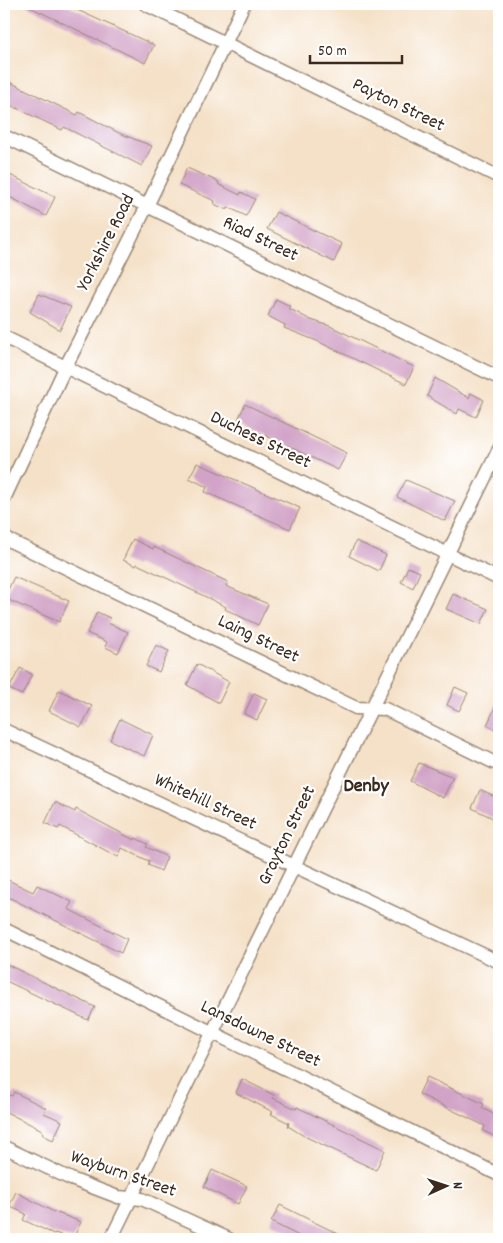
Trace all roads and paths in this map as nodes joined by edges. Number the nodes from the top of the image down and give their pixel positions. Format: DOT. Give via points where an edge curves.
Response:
graph roads {
  1 [pos="145,4"];
  2 [pos="244,4"];
  3 [pos="225,43"];
  4 [pos="4,136"];
  5 [pos="499,177"];
  6 [pos="147,206"];
  7 [pos="4,337"];
  8 [pos="65,368"];
  9 [pos="499,378"];
  10 [pos="499,449"];
  11 [pos="4,499"];
  12 [pos="4,538"];
  13 [pos="448,554"];
  14 [pos="499,579"];
  15 [pos="371,709"];
  16 [pos="4,730"];
  17 [pos="499,765"];
  18 [pos="294,866"];
  19 [pos="4,929"];
  20 [pos="499,962"];
  21 [pos="212,1032"];
  22 [pos="4,1147"];
  23 [pos="499,1175"];
  24 [pos="132,1198"];
  25 [pos="111,1239"];
  26 [pos="229,1239"];
  1 -- 3 [label="street, Payton Street"];
  2 -- 3 [label="street, Yorkshire Road"];
  3 -- 5 [label="street, Payton Street"];
  3 -- 6 [label="street, Yorkshire Road"];
  4 -- 6 [label="street, Riad Street"];
  6 -- 8 [label="street, Yorkshire Road"];
  6 -- 9 [label="street, Riad Street"];
  7 -- 8 [label="street, Duchess Street"];
  8 -- 11 [label="street, Yorkshire Road"];
  8 -- 13 [label="street, Duchess Street"];
  10 -- 13 [label="street, Grayton Street"];
  12 -- 15 [label="street, Laing Street" via="356,708"];
  13 -- 14 [label="street, Duchess Street"];
  13 -- 15 [label="street, Grayton Street"];
  15 -- 17 [label="street, Laing Street" via="385,709"];
  15 -- 18 [label="street, Grayton Street"];
  16 -- 18 [label="street, Whitehill Street"];
  18 -- 20 [label="street, Whitehill Street"];
  18 -- 21 [label="street, Grayton Street"];
  19 -- 21 [label="street, Lansdowne Street"];
  21 -- 23 [label="street, Lansdowne Street"];
  21 -- 24 [label="street, Grayton Street"];
  22 -- 24 [label="street, Wayburn Street" via="71,1179 118,1197"];
  24 -- 25 [label="street, Grayton Street"];
  24 -- 26 [label="street, Wayburn Street" via="142,1199"];
}
